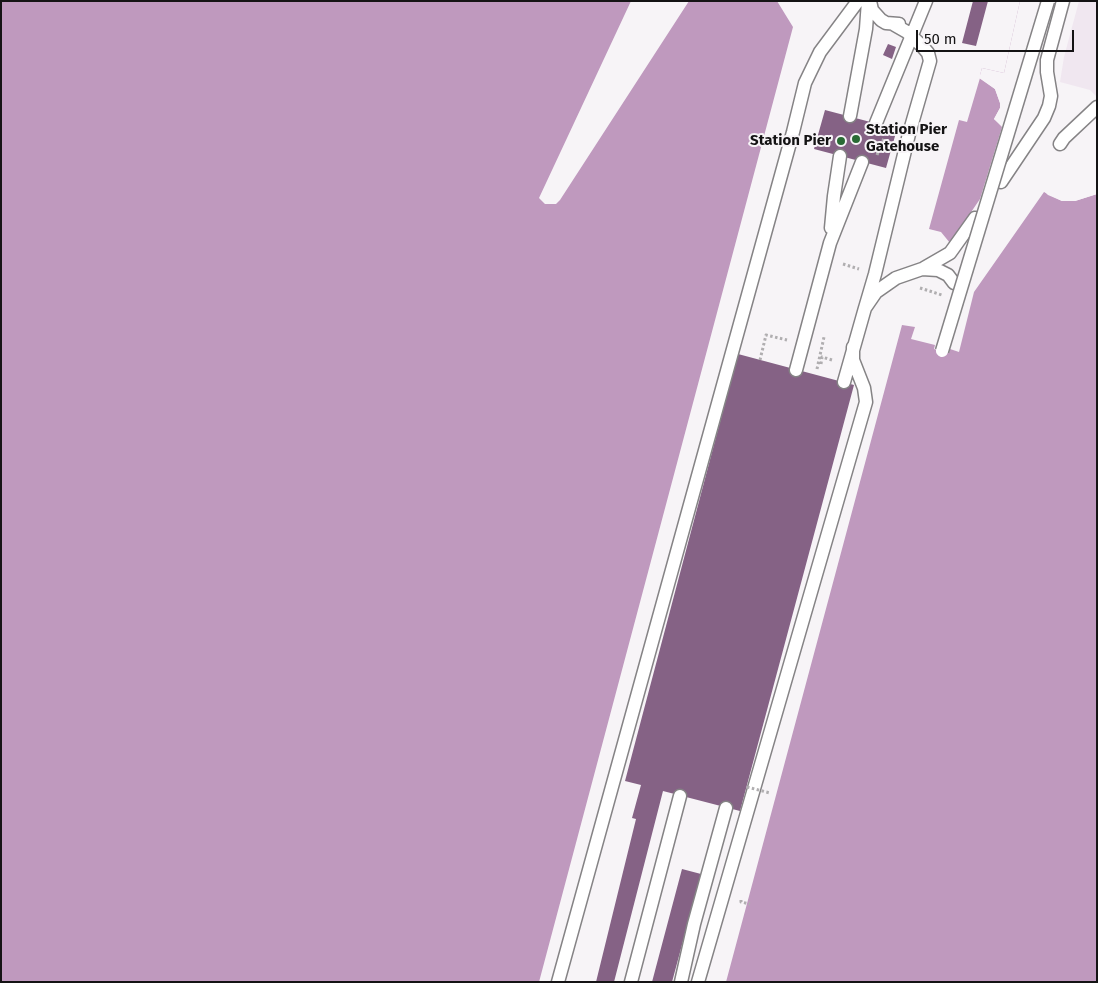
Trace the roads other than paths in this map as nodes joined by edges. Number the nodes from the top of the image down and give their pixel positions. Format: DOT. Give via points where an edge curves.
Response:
graph roads {
  1 [pos="858,1"];
  2 [pos="869,1"];
  3 [pos="1048,1"];
  4 [pos="1063,1"];
  5 [pos="924,7"];
  6 [pos="893,24"];
  7 [pos="911,36"];
  8 [pos="1097,107"];
  9 [pos="850,116"];
  10 [pos="876,123"];
  11 [pos="1060,144"];
  12 [pos="840,156"];
  13 [pos="862,162"];
  14 [pos="1001,182"];
  15 [pos="975,218"];
  16 [pos="830,243"];
  17 [pos="952,249"];
  18 [pos="922,269"];
  19 [pos="865,308"];
  20 [pos="853,347"];
  21 [pos="942,351"];
  22 [pos="796,370"];
  23 [pos="844,382"];
  24 [pos="680,796"];
  25 [pos="726,808"];
  26 [pos="558,982"];
  27 [pos="631,982"];
  28 [pos="681,982"];
  29 [pos="698,982"];
  1 -- 26 [label="lane" via="820,52 805,83"];
  2 -- 6 [label="lane" via="876,16"];
  2 -- 9 [label="lane"];
  3 -- 21 [label="lane, bridge"];
  4 -- 14 [label="lane" via="1047,60 1049,106"];
  5 -- 6 [label="lane" via="906,22"];
  5 -- 7 [label="lane"];
  6 -- 7 [label="lane"];
  7 -- 10 [label="lane"];
  7 -- 19 [label="lane" via="928,54 930,61"];
  8 -- 11 [label="lane"];
  12 -- 16 [label="lane"];
  13 -- 16 [label="lane"];
  15 -- 17 [label="lane"];
  16 -- 22 [label="lane"];
  17 -- 18 [label="lane"];
  17 -- 18 [label="lane" via="948,267 954,283 938,270"];
  18 -- 19 [label="lane" via="888,282"];
  19 -- 20 [label="lane"];
  20 -- 23 [label="lane"];
  20 -- 29 [label="lane" via="866,402 750,788"];
  24 -- 27 [label="lane"];
  25 -- 28 [label="lane"];
}
